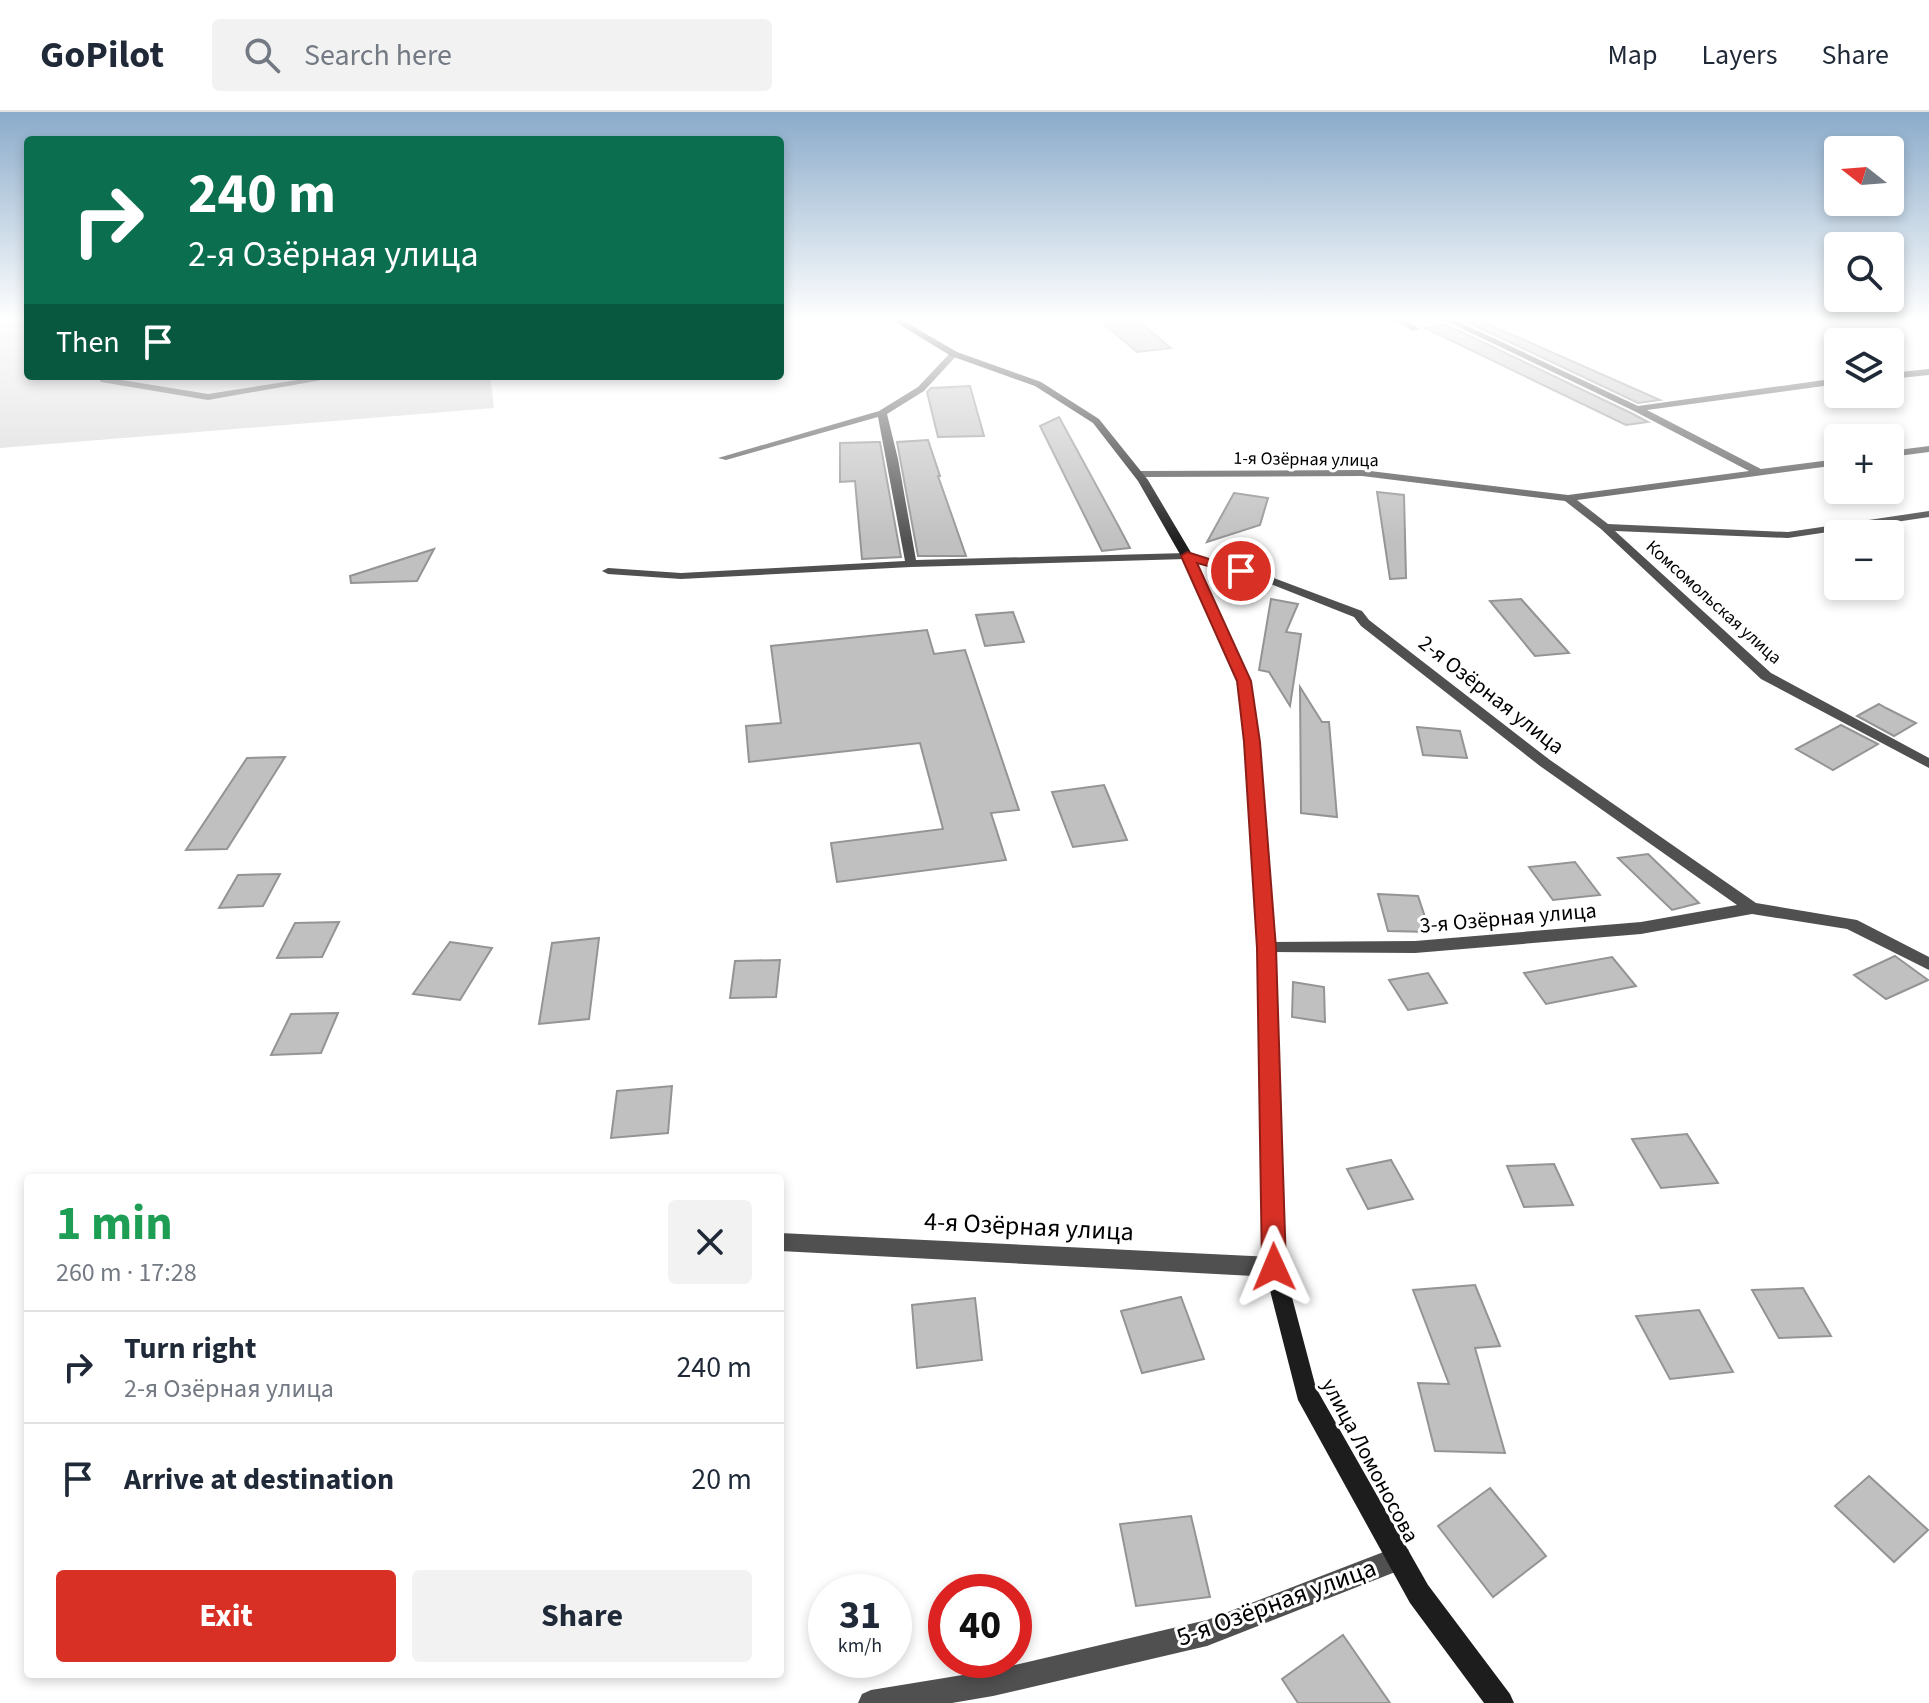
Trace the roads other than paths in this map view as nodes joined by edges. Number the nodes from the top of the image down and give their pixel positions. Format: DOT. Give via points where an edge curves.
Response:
graph roads {
  1 [pos="192,394"];
  2 [pos="225,394"];
  3 [pos="912,394"];
  4 [pos="1056,394"];
  5 [pos="1606,394"];
  6 [pos="1743,394"];
  7 [pos="1637,409"];
  8 [pos="882,413"];
  9 [pos="1929,449"];
  10 [pos="1904,452"];
  11 [pos="723,458"];
  12 [pos="1824,464"];
  13 [pos="1761,473"];
  14 [pos="1138,474"];
  15 [pos="1568,498"];
  16 [pos="1929,514"];
  17 [pos="1605,527"];
  18 [pos="1187,556"];
  19 [pos="911,564"];
  20 [pos="608,571"];
  21 [pos="1929,764"];
  22 [pos="1752,908"];
  23 [pos="1267,948"];
  24 [pos="1929,964"];
  25 [pos="784,1242"];
  26 [pos="1274,1267"];
  27 [pos="1399,1558"];
  28 [pos="871,1703"];
  29 [pos="1501,1703"];
  1 -- 2 [label="street"];
  3 -- 8 [label="street"];
  4 -- 14 [label="street, улица Ломоносова" via="1096,421"];
  5 -- 7 [label="street"];
  6 -- 7 [label="street"];
  7 -- 13 [label="street"];
  8 -- 11 [label="street"];
  8 -- 19 [label="street"];
  9 -- 10 [label="street"];
  12 -- 13 [label="street, 1-я Озёрная улица"];
  13 -- 15 [label="street, 1-я Озёрная улица"];
  14 -- 15 [label="street, 1-я Озёрная улица" via="1362,473"];
  14 -- 18 [label="street, улица Ломоносова"];
  15 -- 17 [label="street, Комсомольская улица"];
  16 -- 17 [label="street" via="1788,535"];
  17 -- 21 [label="street, Комсомольская улица" via="1766,676"];
  18 -- 19 [label="street, 2-я Озёрная улица"];
  18 -- 22 [label="street, 2-я Озёрная улица" via="1358,614 1545,763"];
  18 -- 23 [label="street, улица Ломоносова" via="1244,681"];
  19 -- 20 [label="street, 2-я Озёрная улица" via="681,576"];
  22 -- 23 [label="street, 3-я Озёрная улица" via="1641,928 1415,947"];
  22 -- 24 [label="street" via="1851,924"];
  23 -- 26 [label="street, улица Ломоносова"];
  25 -- 26 [label="street, 4-я Озёрная улица"];
  26 -- 27 [label="street, улица Ломоносова" via="1306,1392"];
  27 -- 28 [label="street, 5-я Озёрная улица" via="1207,1633 993,1683"];
  27 -- 29 [label="street, улица Ломоносова" via="1419,1594"];
}
